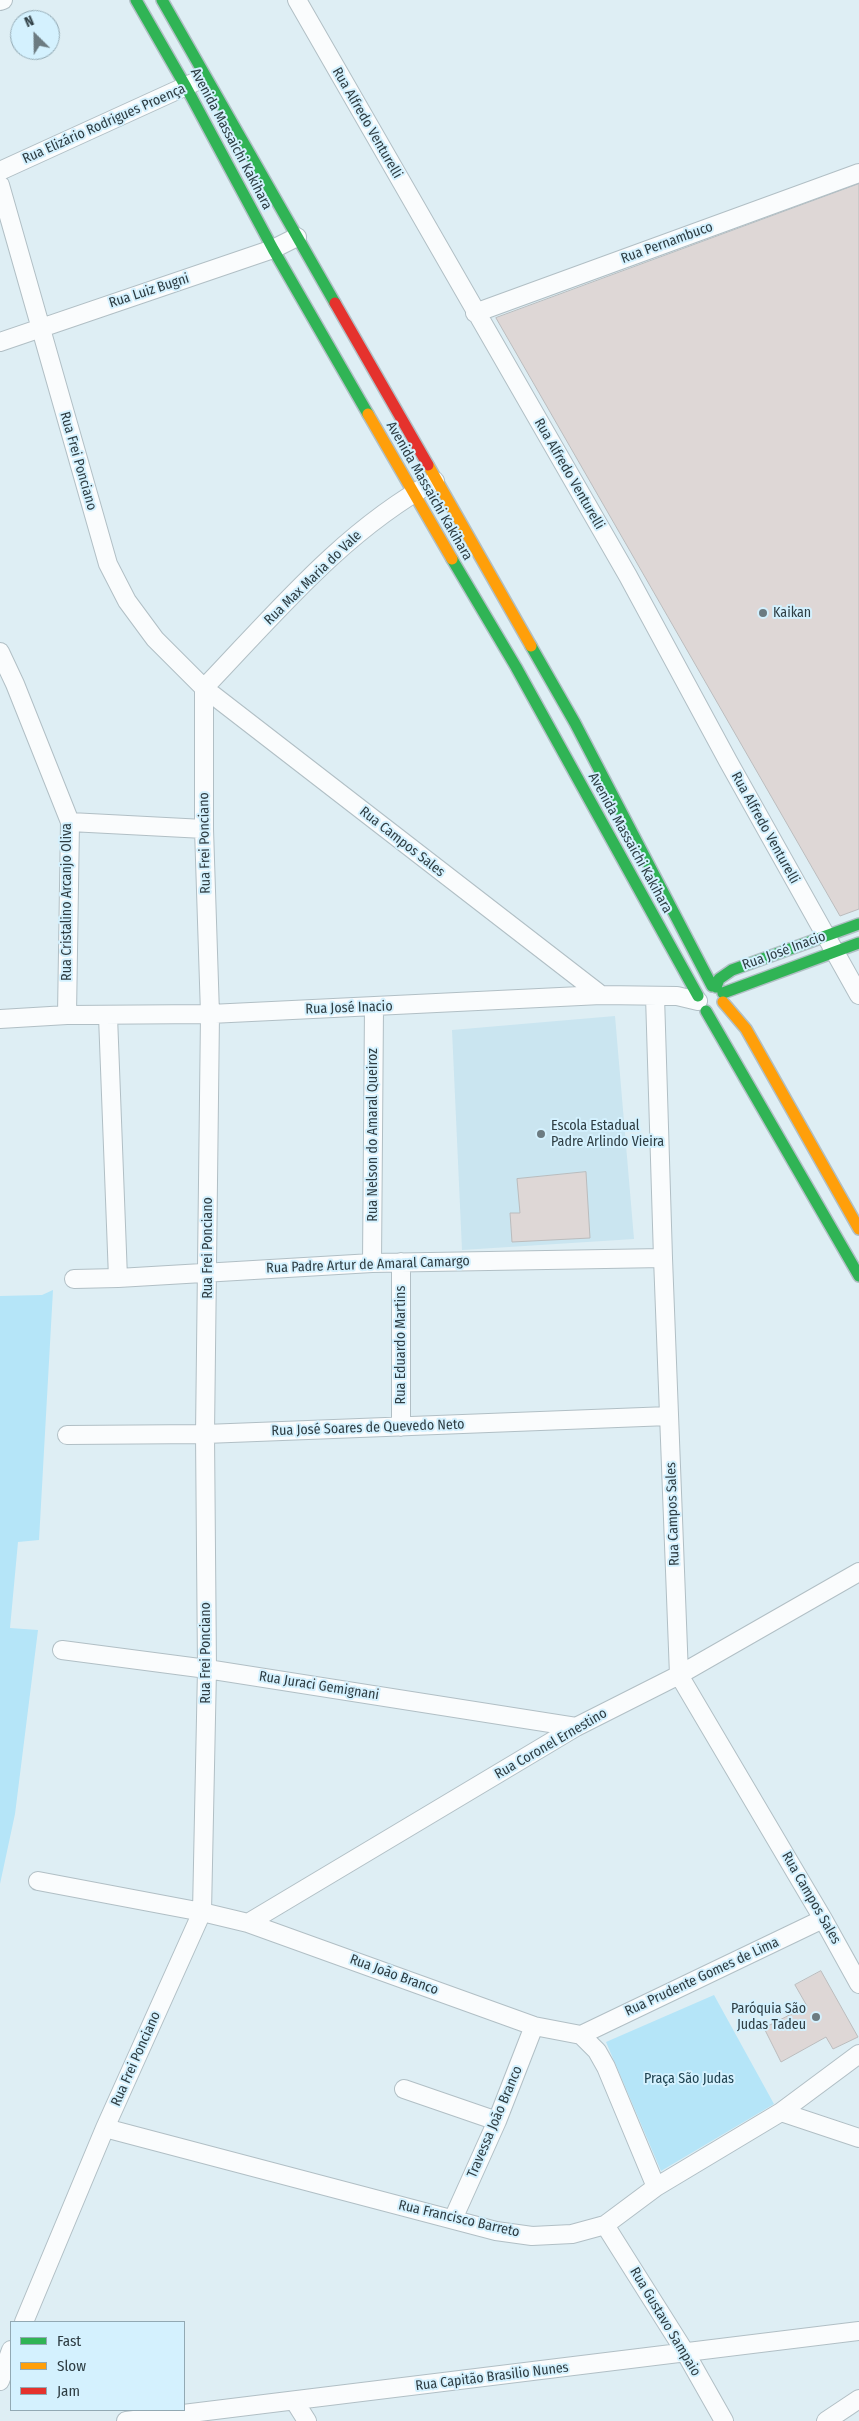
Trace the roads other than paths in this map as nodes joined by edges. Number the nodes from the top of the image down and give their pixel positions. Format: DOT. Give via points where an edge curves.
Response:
graph roads {
  1 [pos="136,0"];
  2 [pos="162,0"];
  3 [pos="297,0"];
  4 [pos="208,76"];
  5 [pos="186,87"];
  6 [pos="0,171"];
  7 [pos="859,172"];
  8 [pos="0,185"];
  9 [pos="297,237"];
  10 [pos="273,249"];
  11 [pos="475,312"];
  12 [pos="40,327"];
  13 [pos="0,342"];
  14 [pos="435,481"];
  15 [pos="413,493"];
  16 [pos="0,652"];
  17 [pos="204,688"];
  18 [pos="70,822"];
  19 [pos="204,829"];
  20 [pos="859,924"];
  21 [pos="825,935"];
  22 [pos="859,943"];
  23 [pos="834,952"];
  24 [pos="719,992"];
  25 [pos="859,994"];
  26 [pos="601,995"];
  27 [pos="655,996"];
  28 [pos="701,1003"];
  29 [pos="374,1007"];
  30 [pos="210,1014"];
  31 [pos="67,1015"];
  32 [pos="108,1016"];
  33 [pos="0,1019"];
  34 [pos="859,1229"];
  35 [pos="663,1258"];
  36 [pos="401,1262"];
  37 [pos="372,1263"];
  38 [pos="209,1271"];
  39 [pos="859,1276"];
  40 [pos="118,1278"];
  41 [pos="74,1279"];
  42 [pos="669,1416"];
  43 [pos="401,1427"];
  44 [pos="205,1434"];
  45 [pos="67,1435"];
  46 [pos="859,1572"];
  47 [pos="62,1650"];
  48 [pos="207,1669"];
  49 [pos="679,1675"];
  50 [pos="576,1727"];
  51 [pos="38,1881"];
  52 [pos="202,1912"];
  53 [pos="824,1919"];
  54 [pos="248,1923"];
  55 [pos="859,1984"];
  56 [pos="534,2026"];
  57 [pos="580,2034"];
  58 [pos="859,2054"];
  59 [pos="404,2089"];
  60 [pos="781,2112"];
  61 [pos="497,2121"];
  62 [pos="105,2128"];
  63 [pos="859,2138"];
  64 [pos="656,2188"];
  65 [pos="453,2219"];
  66 [pos="605,2225"];
  67 [pos="24,2321"];
  68 [pos="859,2331"];
  69 [pos="685,2352"];
  70 [pos="10,2353"];
  71 [pos="0,2381"];
  72 [pos="859,2399"];
  73 [pos="295,2402"];
  74 [pos="126,2421"];
  75 [pos="307,2421"];
  76 [pos="724,2421"];
  77 [pos="826,2421"];
  1 -- 5 [label="street, Avenida Massaichi Kakihara"];
  2 -- 4 [label="street, Avenida Massaichi Kakihara"];
  3 -- 11 [label="street, Rua Alfredo Venturelli"];
  4 -- 5 [label="street, Rua Elizário Rodrigues Proença"];
  4 -- 9 [label="street, Avenida Massaichi Kakihara"];
  5 -- 6 [label="street, Rua Elizário Rodrigues Proença"];
  5 -- 10 [label="street, Avenida Massaichi Kakihara"];
  7 -- 11 [label="street, Rua Pernambuco"];
  8 -- 12 [label="street, Rua Frei Ponciano"];
  9 -- 10 [label="street, Rua Luiz Bugni"];
  9 -- 14 [label="street, Avenida Massaichi Kakihara"];
  10 -- 12 [label="street, Rua Luiz Bugni"];
  10 -- 15 [label="street, Avenida Massaichi Kakihara"];
  11 -- 21 [label="street, Rua Alfredo Venturelli" via="628,576"];
  12 -- 13 [label="street, Rua Luiz Bugni"];
  12 -- 17 [label="street, Rua Frei Ponciano" via="108,564 127,601 155,639"];
  14 -- 15 [label="street, Rua Max Maria do Vale"];
  14 -- 24 [label="street, Avenida Massaichi Kakihara" via="575,723"];
  15 -- 17 [label="street, Rua Max Maria do Vale" via="358,533 307,580"];
  15 -- 28 [label="street, Avenida Massaichi Kakihara" via="516,667"];
  16 -- 18 [label="street, Rua Cristalino Arcanjo Oliva"];
  17 -- 19 [label="street, Rua Frei Ponciano"];
  17 -- 26 [label="street, Rua Campos Sales"];
  18 -- 19 [label="street"];
  18 -- 31 [label="street, Rua Cristalino Arcanjo Oliva"];
  19 -- 30 [label="street, Rua Frei Ponciano"];
  20 -- 21 [label="street, Rua José Inacio"];
  21 -- 23 [label="street, Rua Alfredo Venturelli"];
  21 -- 24 [label="street, Rua José Inacio" via="732,970 719,979"];
  22 -- 23 [label="street, Rua José Inacio"];
  23 -- 24 [label="street, Rua José Inacio"];
  23 -- 25 [label="street, Rua Alfredo Venturelli"];
  24 -- 28 [label="street" via="702,989"];
  24 -- 28 [label="street" via="718,1009"];
  24 -- 34 [label="street, Avenida Massaichi Kakihara" via="746,1029"];
  26 -- 27 [label="street, Rua José Inacio"];
  26 -- 29 [label="street, Rua José Inacio"];
  27 -- 28 [label="street, Rua José Inacio" via="677,996"];
  27 -- 35 [label="street, Rua Campos Sales"];
  28 -- 39 [label="street, Avenida Massaichi Kakihara"];
  29 -- 30 [label="street, Rua José Inacio"];
  29 -- 37 [label="street, Rua Nelson do Amaral Queiroz"];
  30 -- 32 [label="street, Rua José Inacio"];
  30 -- 38 [label="street, Rua Frei Ponciano"];
  31 -- 32 [label="street, Rua José Inacio"];
  31 -- 33 [label="street, Rua José Inacio"];
  32 -- 40 [label="street"];
  35 -- 36 [label="street, Rua Padre Artur de Amaral Camargo"];
  35 -- 42 [label="street, Rua Campos Sales"];
  36 -- 37 [label="street, Rua Padre Artur de Amaral Camargo"];
  36 -- 43 [label="street, Rua Eduardo Martins"];
  37 -- 38 [label="street, Rua Padre Artur de Amaral Camargo"];
  38 -- 40 [label="street, Rua Padre Artur de Amaral Camargo"];
  38 -- 44 [label="street, Rua Frei Ponciano"];
  40 -- 41 [label="street, Rua Padre Artur de Amaral Camargo"];
  42 -- 43 [label="street, Rua José Soares de Quevedo Neto"];
  42 -- 49 [label="street, Rua Campos Sales"];
  43 -- 44 [label="street, Rua José Soares de Quevedo Neto"];
  44 -- 45 [label="street, Rua José Soares de Quevedo Neto"];
  44 -- 48 [label="street, Rua Frei Ponciano"];
  46 -- 49 [label="street, Rua Coronel Ernestino"];
  47 -- 48 [label="street, Rua Juraci Gemignani"];
  48 -- 50 [label="street, Rua Juraci Gemignani"];
  48 -- 52 [label="street, Rua Frei Ponciano"];
  49 -- 50 [label="street, Rua Coronel Ernestino"];
  49 -- 53 [label="street, Rua Campos Sales"];
  50 -- 54 [label="street, Rua Coronel Ernestino"];
  51 -- 52 [label="street, Rua João Branco"];
  52 -- 54 [label="street, Rua João Branco"];
  52 -- 62 [label="street, Rua Frei Ponciano"];
  53 -- 55 [label="street, Rua Campos Sales"];
  53 -- 57 [label="street, Rua Prudente Gomes de Lima"];
  54 -- 56 [label="street, Rua João Branco"];
  56 -- 57 [label="street, Rua João Branco"];
  56 -- 61 [label="street, Travessa João Branco"];
  57 -- 64 [label="street" via="598,2051 606,2067"];
  58 -- 60 [label="street, Rua Francisco Barreto"];
  59 -- 61 [label="street"];
  60 -- 63 [label="street"];
  60 -- 64 [label="street, Rua Francisco Barreto"];
  61 -- 65 [label="street, Travessa João Branco"];
  62 -- 65 [label="street, Rua Francisco Barreto"];
  62 -- 67 [label="street, Rua Frei Ponciano"];
  64 -- 66 [label="street, Rua Francisco Barreto"];
  65 -- 66 [label="street, Rua Francisco Barreto" via="532,2236 572,2234"];
  66 -- 69 [label="street, Rua Gustavo Sampaio"];
  68 -- 69 [label="street, Rua Capitão Brasilio Nunes"];
  69 -- 73 [label="street, Rua Capitão Brasilio Nunes"];
  69 -- 76 [label="street, Rua Gustavo Sampaio"];
  70 -- 71 [label="street"];
  72 -- 77 [label="street"];
  73 -- 74 [label="street, Rua Capitão Brasilio Nunes"];
  73 -- 75 [label="street"];
}
